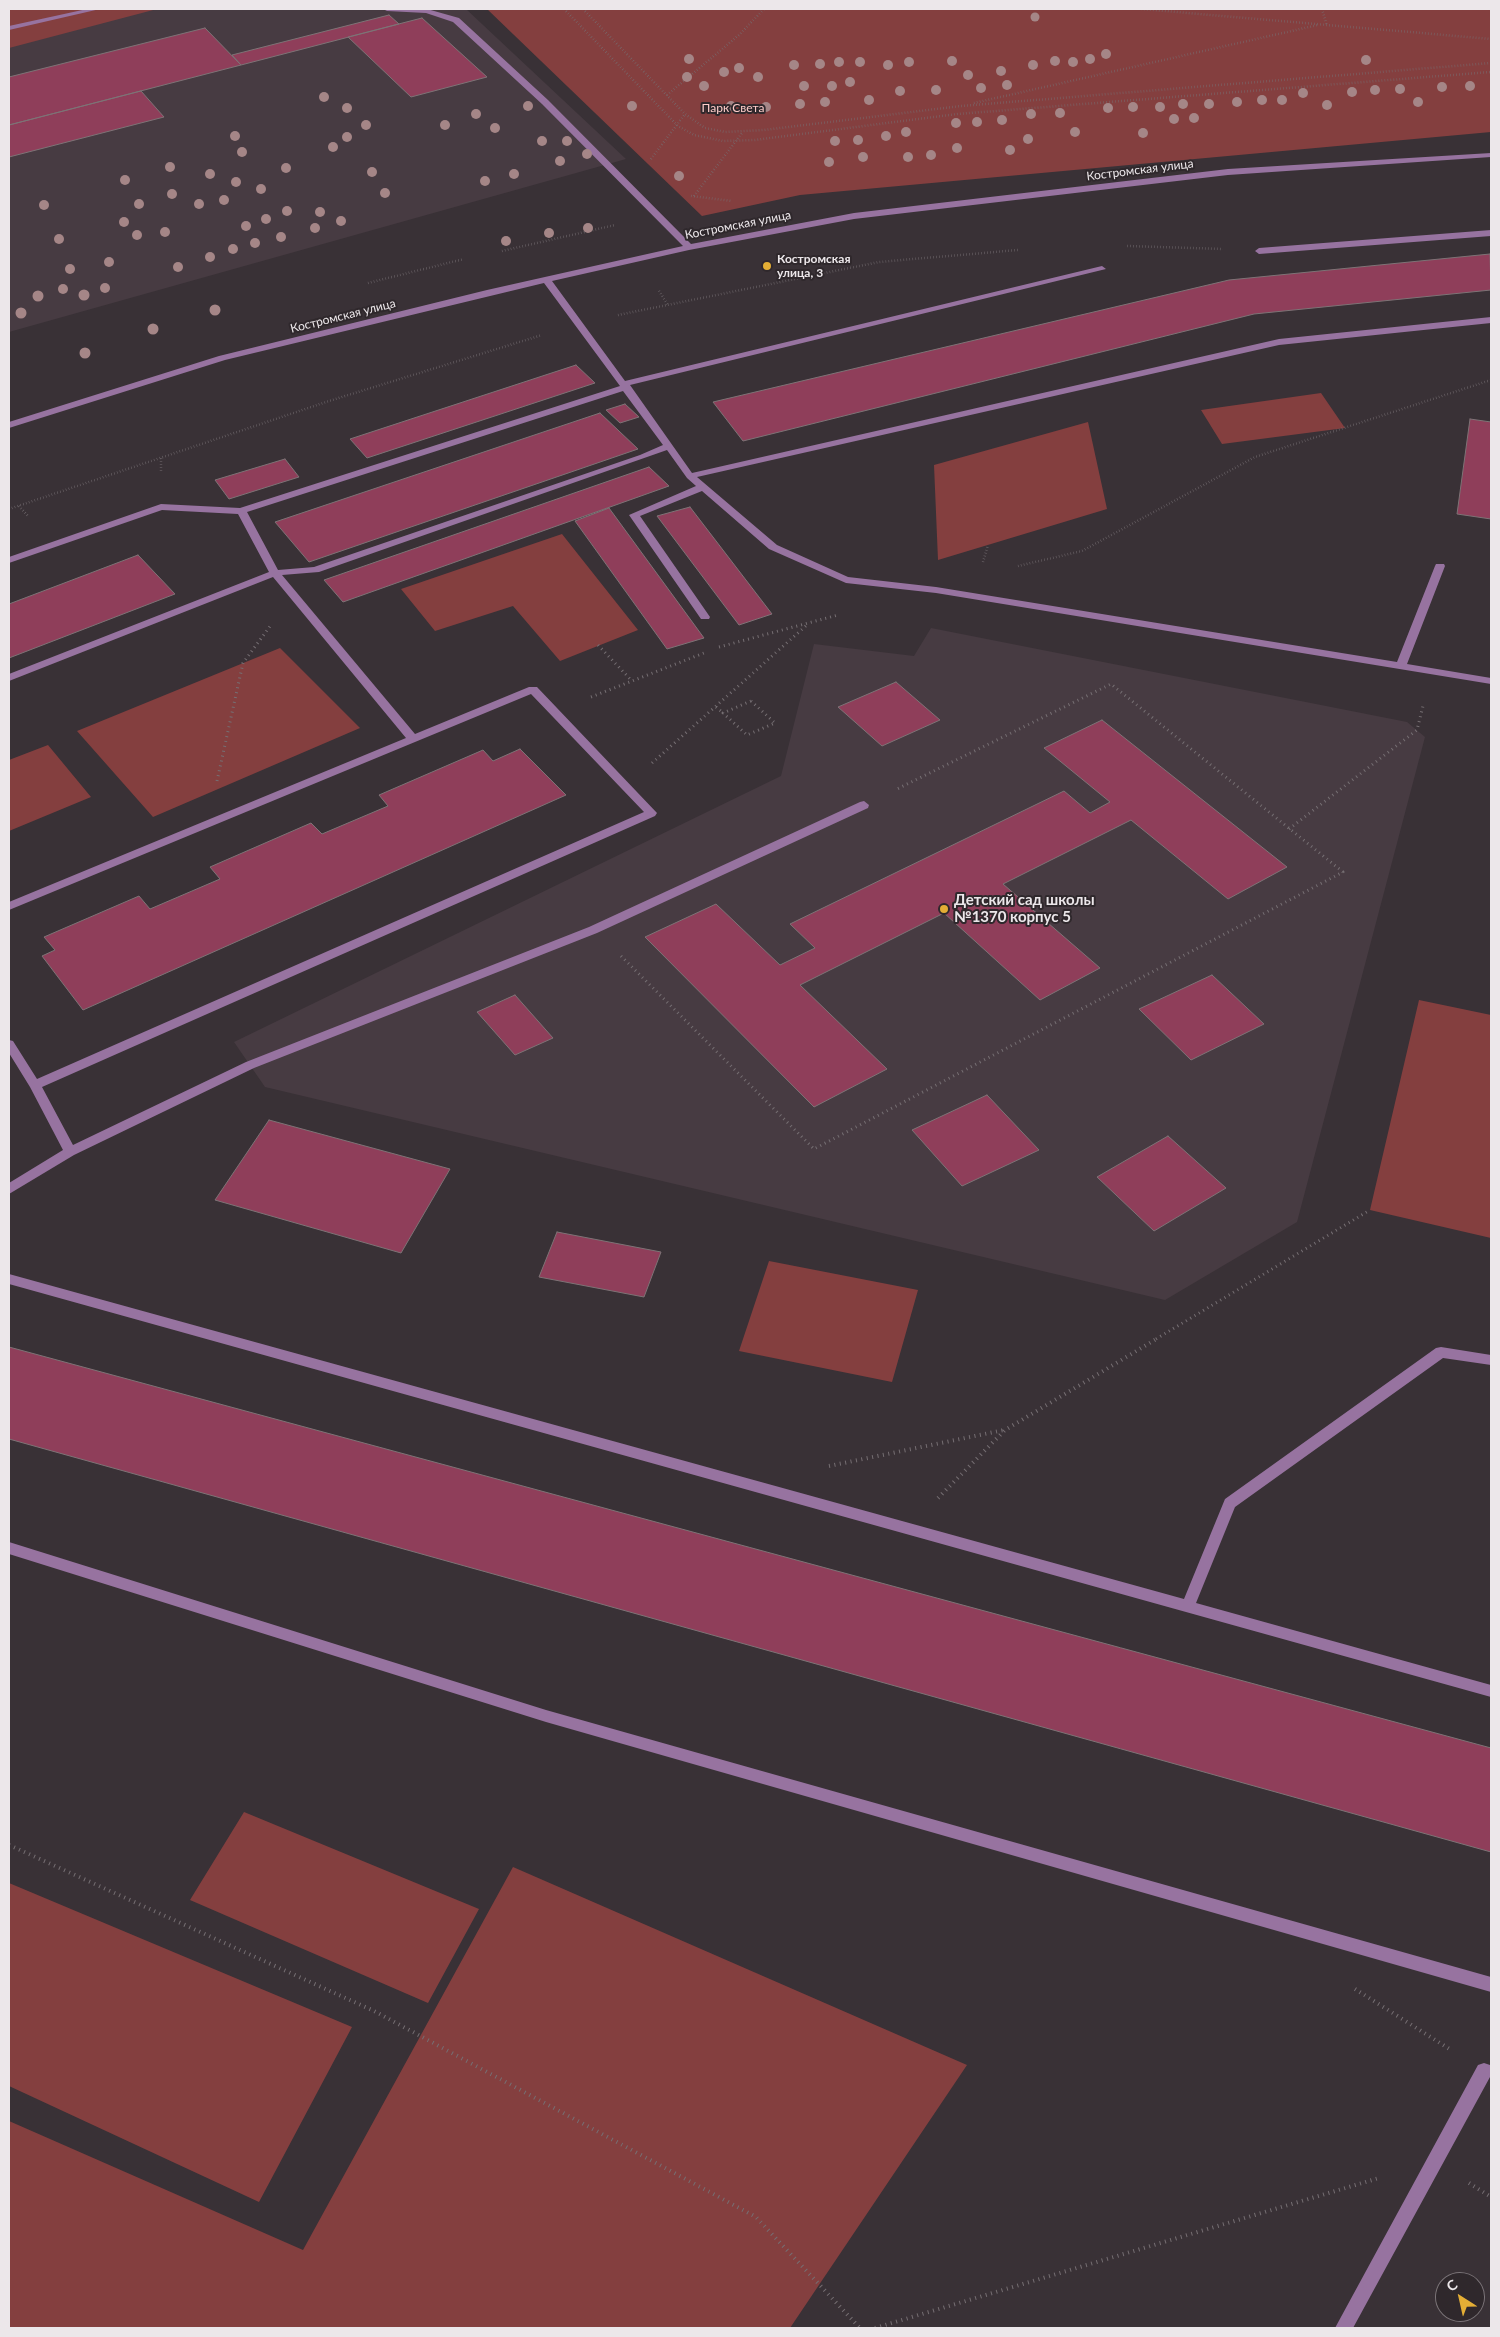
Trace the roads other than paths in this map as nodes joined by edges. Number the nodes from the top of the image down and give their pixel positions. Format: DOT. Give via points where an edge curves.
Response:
graph roads {
  1 [pos="96,9"];
  2 [pos="387,9"];
  3 [pos="9,28"];
  4 [pos="1491,155"];
  5 [pos="1491,234"];
  6 [pos="689,247"];
  7 [pos="1259,250"];
  8 [pos="1102,269"];
  9 [pos="546,280"];
  10 [pos="1491,320"];
  11 [pos="625,385"];
  12 [pos="9,425"];
  13 [pos="669,446"];
  14 [pos="690,476"];
  15 [pos="703,487"];
  16 [pos="241,511"];
  17 [pos="9,560"];
  18 [pos="1440,566"];
  19 [pos="275,573"];
  20 [pos="705,618"];
  21 [pos="1401,666"];
  22 [pos="9,678"];
  23 [pos="1491,681"];
  24 [pos="414,739"];
  25 [pos="864,806"];
  26 [pos="9,906"];
  27 [pos="9,1044"];
  28 [pos="35,1085"];
  29 [pos="70,1152"];
  30 [pos="9,1189"];
  31 [pos="9,1278"];
  32 [pos="1491,1360"];
  33 [pos="9,1548"];
  34 [pos="1188,1606"];
  35 [pos="1491,1691"];
  36 [pos="1491,1984"];
  37 [pos="1484,2071"];
  38 [pos="1344,2328"];
  1 -- 3 [label="street"];
  2 -- 6 [label="street" via="427,10 456,20 545,102"];
  4 -- 6 [label="street, Костромская улица" via="1228,172 854,216"];
  5 -- 7 [label="street"];
  6 -- 9 [label="street, Костромская улица"];
  8 -- 11 [label="street"];
  9 -- 11 [label="street"];
  9 -- 12 [label="street, Костромская улица" via="222,358"];
  10 -- 14 [label="street" via="1279,342"];
  11 -- 13 [label="street"];
  11 -- 16 [label="street"];
  13 -- 14 [label="street"];
  13 -- 19 [label="street" via="315,570"];
  14 -- 15 [label="street"];
  15 -- 20 [label="street" via="634,515"];
  15 -- 21 [label="street" via="773,547 846,580 936,590"];
  16 -- 17 [label="street" via="161,507"];
  16 -- 19 [label="street"];
  18 -- 21 [label="street"];
  19 -- 22 [label="street"];
  19 -- 24 [label="street"];
  21 -- 23 [label="street"];
  24 -- 26 [label="street"];
  24 -- 28 [label="street" via="533,689 651,813"];
  25 -- 29 [label="street" via="594,930 250,1065"];
  27 -- 28 [label="street"];
  28 -- 29 [label="street"];
  29 -- 30 [label="street"];
  31 -- 34 [label="street"];
  32 -- 34 [label="street" via="1441,1352 1230,1503"];
  33 -- 36 [label="street" via="546,1716"];
  34 -- 35 [label="street"];
  37 -- 38 [label="street"];
}
